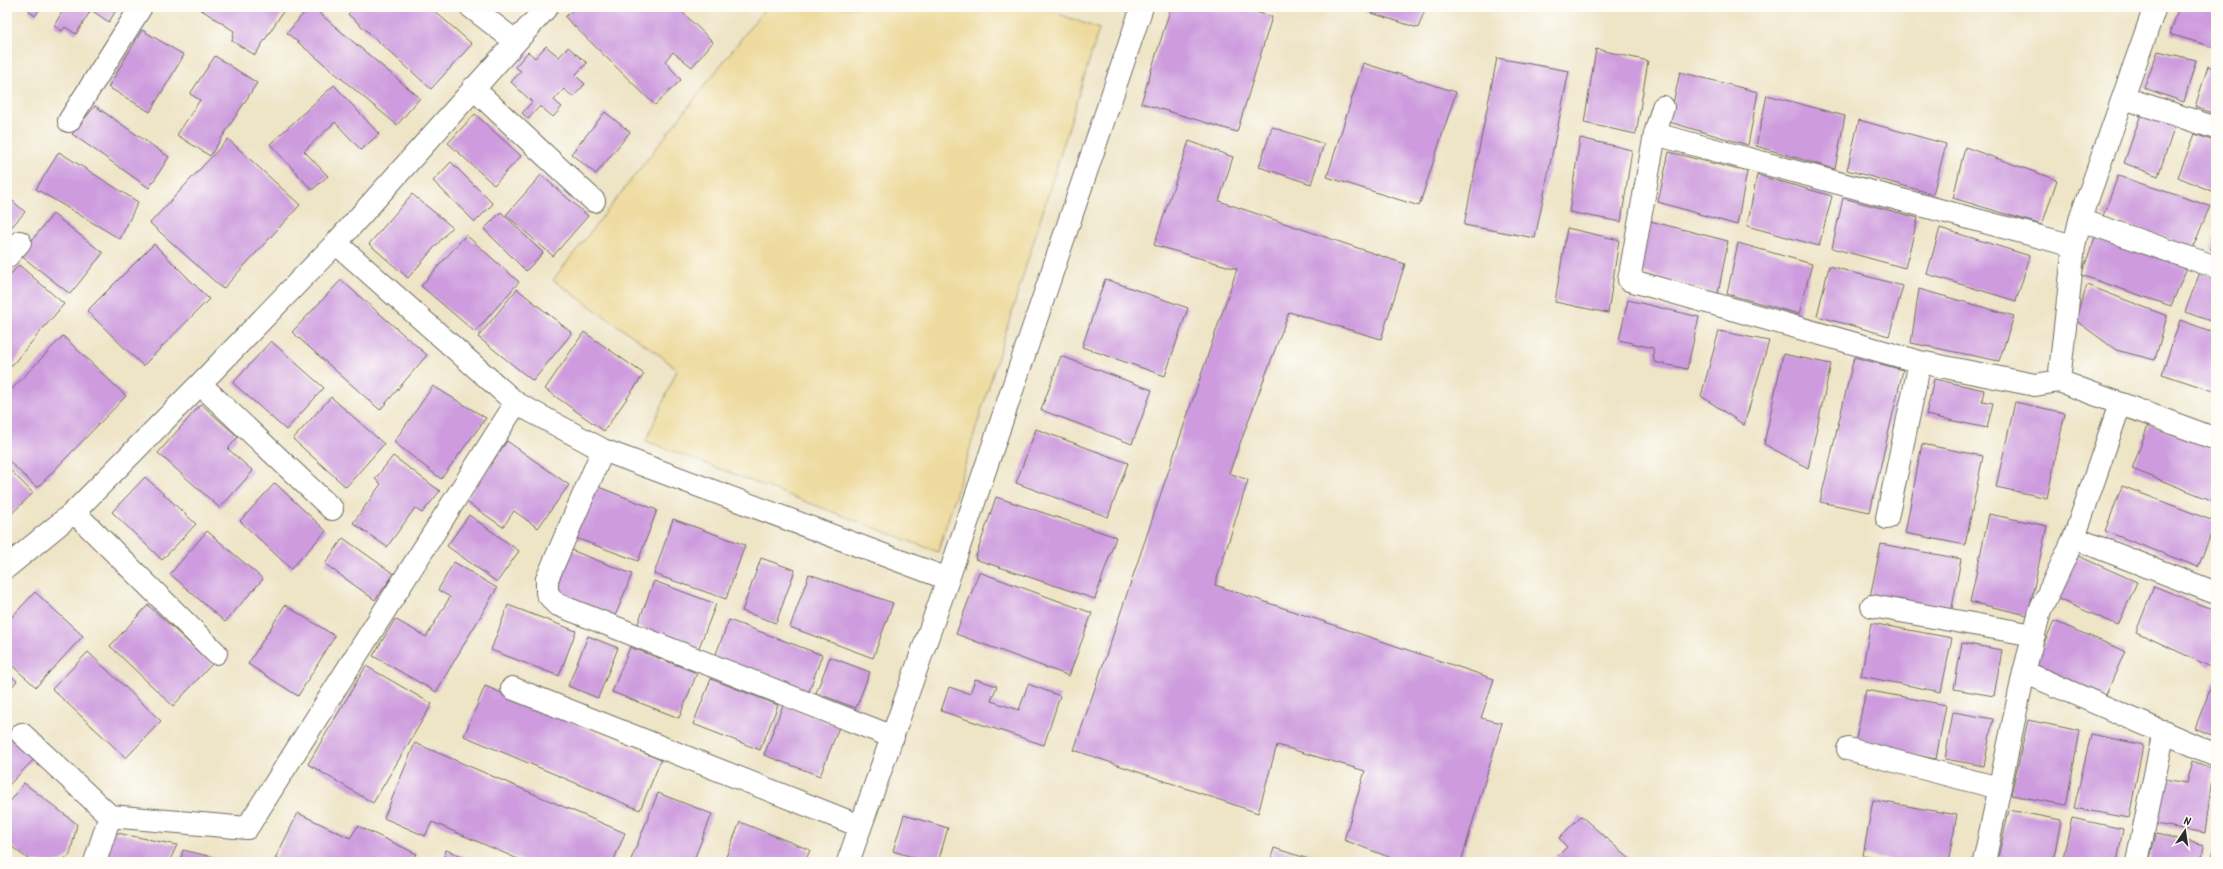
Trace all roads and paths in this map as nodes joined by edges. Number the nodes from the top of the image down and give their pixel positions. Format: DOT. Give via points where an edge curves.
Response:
graph roads {
  1 [pos="141,7"];
  2 [pos="471,7"];
  3 [pos="547,7"];
  4 [pos="2155,7"];
  5 [pos="1140,8"];
  6 [pos="515,41"];
  7 [pos="473,88"];
  8 [pos="2124,98"];
  9 [pos="1663,107"];
  10 [pos="69,121"];
  11 [pos="2216,128"];
  12 [pos="1655,134"];
  13 [pos="594,201"];
  14 [pos="2080,220"];
  15 [pos="336,243"];
  16 [pos="2074,246"];
  17 [pos="2216,267"];
  18 [pos="1920,362"];
  19 [pos="2059,382"];
  20 [pos="200,384"];
  21 [pos="516,403"];
  22 [pos="2120,404"];
  23 [pos="2216,439"];
  24 [pos="603,450"];
  25 [pos="332,509"];
  26 [pos="74,512"];
  27 [pos="1887,518"];
  28 [pos="2074,538"];
  29 [pos="7,567"];
  30 [pos="948,579"];
  31 [pos="2216,593"];
  32 [pos="1872,606"];
  33 [pos="2034,635"];
  34 [pos="216,652"];
  35 [pos="2024,672"];
  36 [pos="512,688"];
  37 [pos="2164,731"];
  38 [pos="22,734"];
  39 [pos="893,737"];
  40 [pos="1848,749"];
  41 [pos="2216,755"];
  42 [pos="1999,788"];
  43 [pos="110,816"];
  44 [pos="860,826"];
  45 [pos="95,862"];
  46 [pos="848,862"];
  47 [pos="1984,862"];
  48 [pos="2137,862"];
  1 -- 10 [label="street"];
  2 -- 6 [label="street"];
  3 -- 6 [label="street"];
  4 -- 8 [label="street"];
  5 -- 30 [label="street"];
  6 -- 7 [label="street"];
  7 -- 13 [label="street"];
  7 -- 15 [label="street"];
  8 -- 11 [label="street"];
  8 -- 14 [label="street"];
  9 -- 12 [label="street"];
  12 -- 16 [label="street"];
  12 -- 18 [label="street" via="1630,280"];
  14 -- 16 [label="street"];
  14 -- 17 [label="street"];
  15 -- 20 [label="street"];
  15 -- 21 [label="street"];
  16 -- 19 [label="street"];
  18 -- 19 [label="street" via="2035,385"];
  18 -- 27 [label="street"];
  19 -- 22 [label="street"];
  20 -- 25 [label="street"];
  20 -- 26 [label="street"];
  21 -- 24 [label="street"];
  21 -- 43 [label="street" via="247,828"];
  22 -- 23 [label="street"];
  22 -- 28 [label="street"];
  24 -- 30 [label="street"];
  24 -- 39 [label="street" via="547,580 547,593 556,604"];
  26 -- 29 [label="street"];
  26 -- 34 [label="street"];
  28 -- 31 [label="street"];
  28 -- 33 [label="street" via="2040,611"];
  30 -- 39 [label="street"];
  32 -- 33 [label="street"];
  33 -- 35 [label="street"];
  35 -- 37 [label="street"];
  35 -- 42 [label="street"];
  36 -- 44 [label="street"];
  37 -- 41 [label="street"];
  37 -- 48 [label="street"];
  38 -- 43 [label="street"];
  39 -- 44 [label="street"];
  40 -- 42 [label="street"];
  42 -- 47 [label="street"];
  43 -- 45 [label="street"];
  44 -- 46 [label="street"];
}
